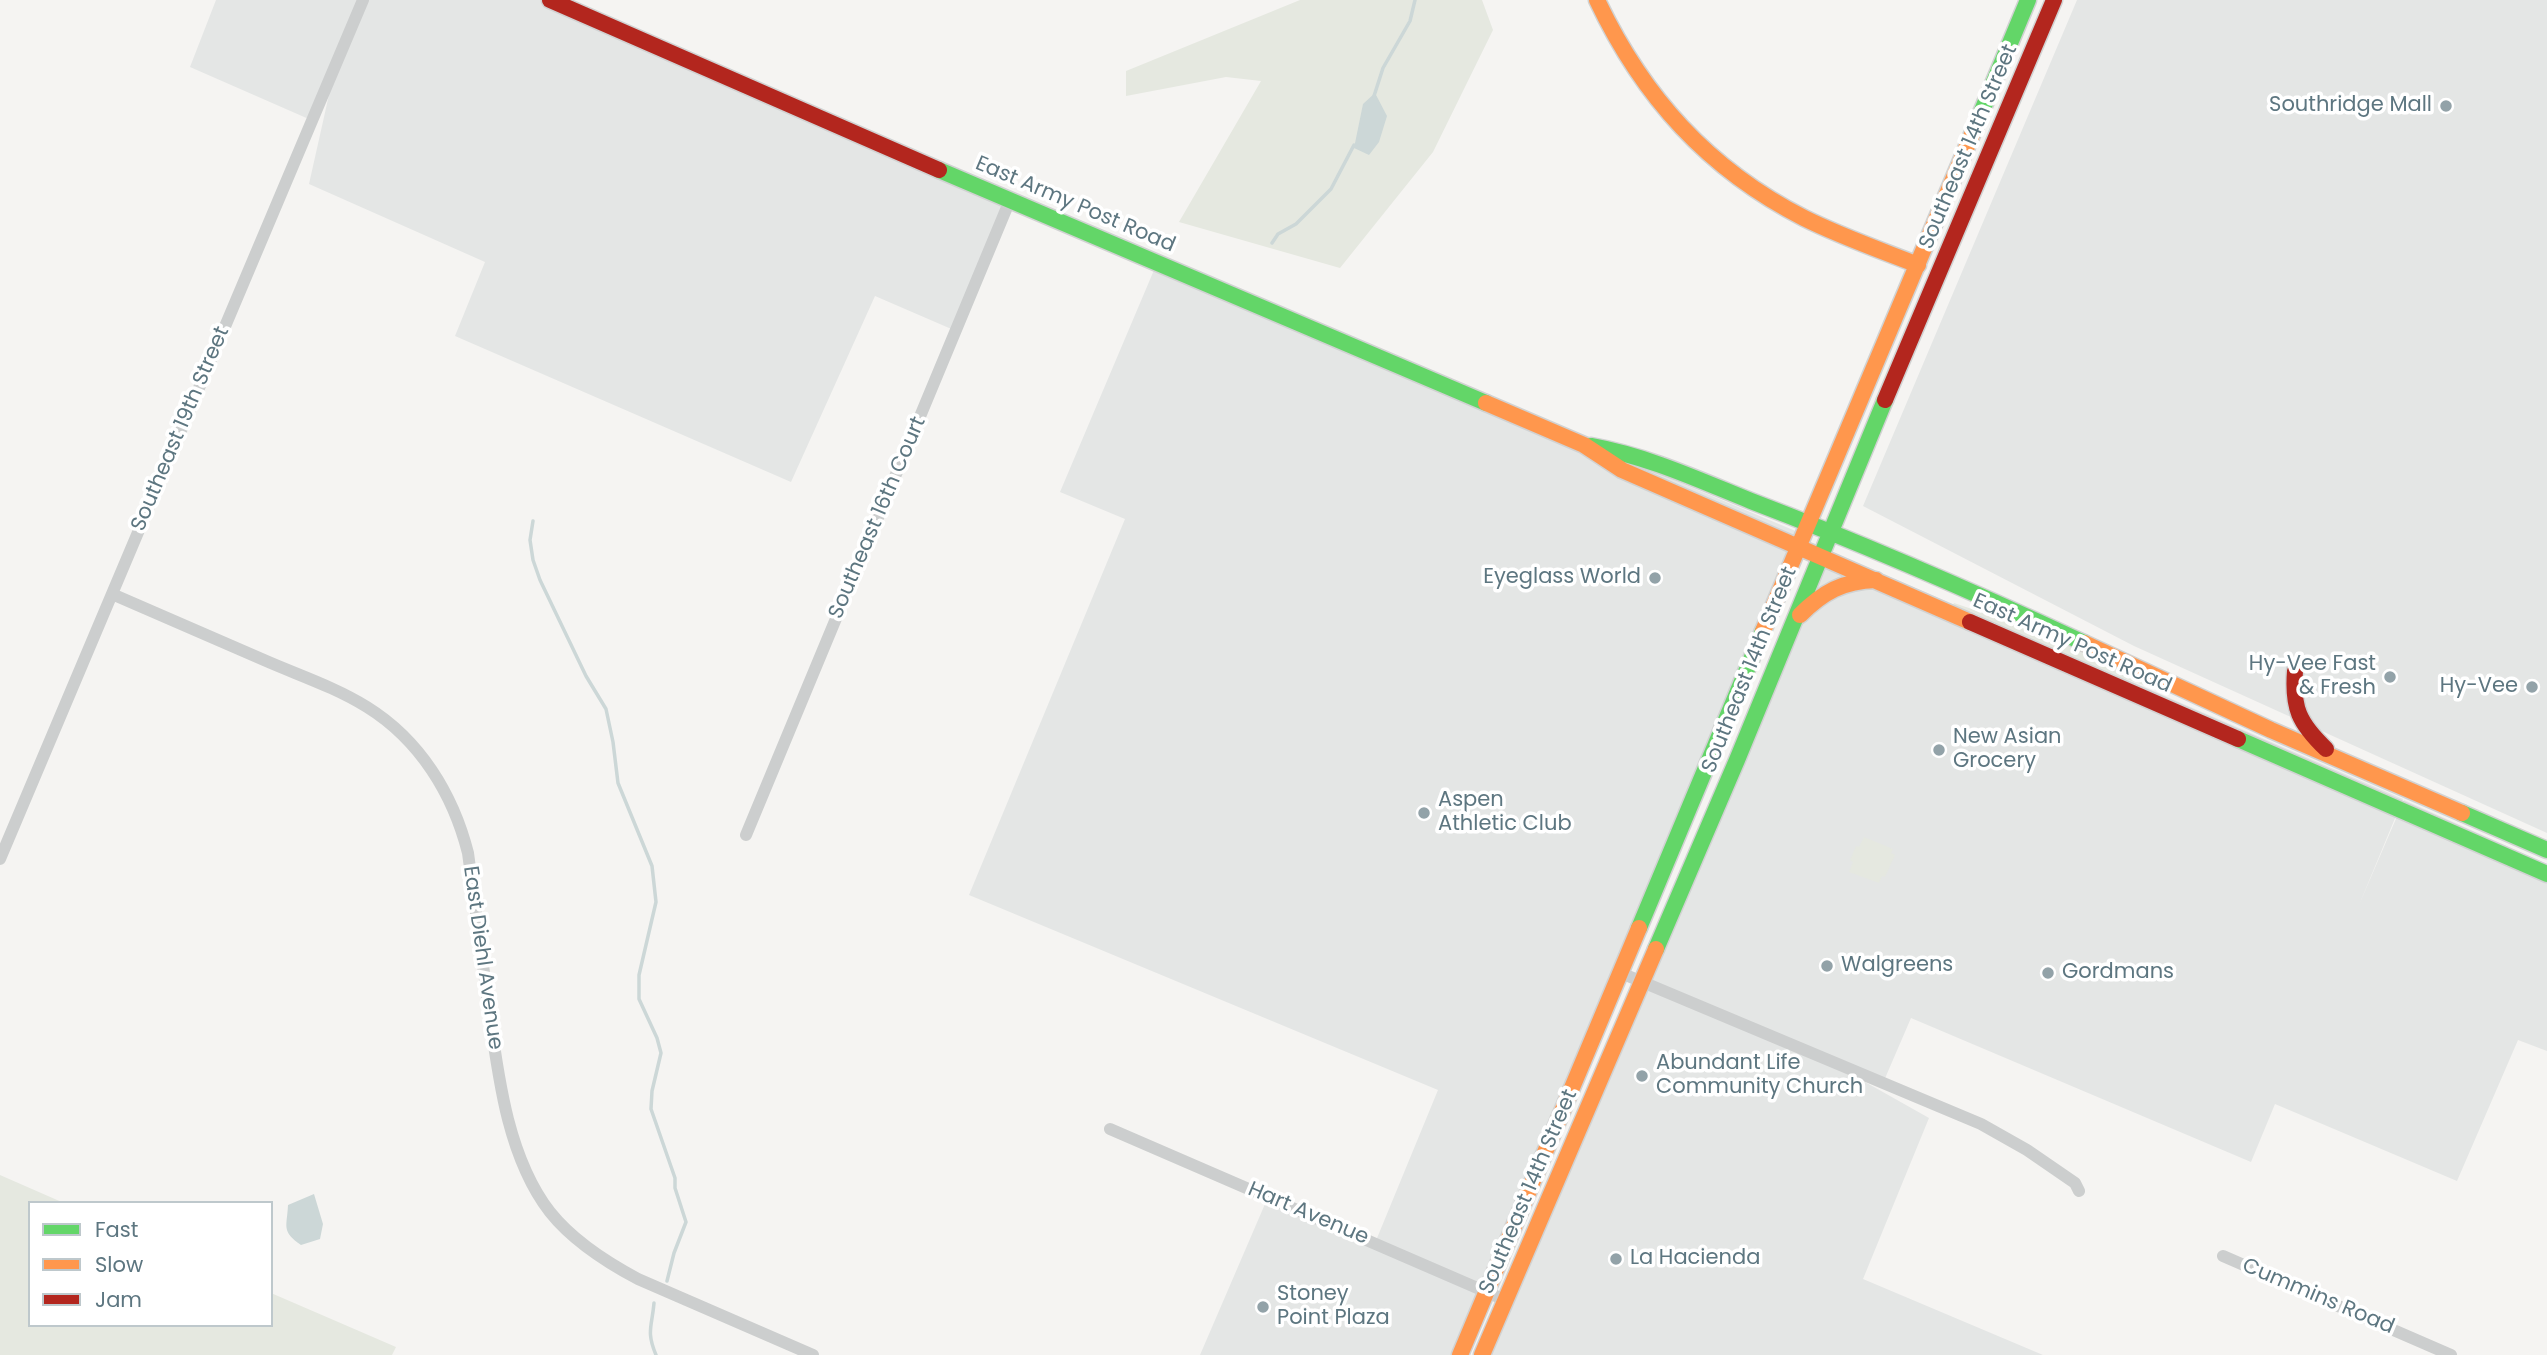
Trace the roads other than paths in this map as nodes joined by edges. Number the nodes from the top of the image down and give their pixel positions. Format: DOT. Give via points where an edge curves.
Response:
graph roads {
  1 [pos="363,0"];
  2 [pos="550,0"];
  3 [pos="1597,0"];
  4 [pos="2028,0"];
  5 [pos="2054,0"];
  6 [pos="1010,200"];
  7 [pos="1918,265"];
  8 [pos="1584,445"];
  9 [pos="1809,523"];
  10 [pos="1829,532"];
  11 [pos="1799,547"];
  12 [pos="1820,555"];
  13 [pos="1876,580"];
  14 [pos="112,594"];
  15 [pos="1792,623"];
  16 [pos="2295,671"];
  17 [pos="2333,756"];
  18 [pos="746,835"];
  19 [pos="2468,839"];
  20 [pos="2547,850"];
  21 [pos="0,859"];
  22 [pos="2547,860"];
  23 [pos="2547,874"];
  24 [pos="1621,973"];
  25 [pos="1642,981"];
  26 [pos="1110,1129"];
  27 [pos="2079,1191"];
  28 [pos="2223,1256"];
  29 [pos="1487,1291"];
  30 [pos="1505,1300"];
  31 [pos="813,1355"];
  32 [pos="1460,1355"];
  33 [pos="1482,1355"];
  34 [pos="2452,1355"];
  1 -- 14 [label="street, Southeast 19th Street"];
  2 -- 6 [label="main road, East Army Post Road"];
  3 -- 7 [label="main road" via="1628,60 1654,97 1717,162 1792,212"];
  4 -- 7 [label="main road, Southeast 14th Street"];
  5 -- 10 [label="main road, Southeast 14th Street"];
  6 -- 8 [label="main road, East Army Post Road"];
  6 -- 18 [label="street, Southeast 16th Court"];
  7 -- 9 [label="main road, Southeast 14th Street"];
  8 -- 9 [label="main road, East Army Post Road" via="1625,452"];
  8 -- 11 [label="main road, East Army Post Road" via="1622,470"];
  9 -- 10 [label="main road, East Army Post Road"];
  9 -- 11 [label="main road, Southeast 14th Street"];
  10 -- 12 [label="main road, Southeast 14th Street"];
  10 -- 17 [label="main road, East Army Post Road" via="1974,592"];
  11 -- 12 [label="main road, East Army Post Road"];
  11 -- 24 [label="main road, Southeast 14th Street"];
  12 -- 13 [label="main road, East Army Post Road"];
  12 -- 15 [label="main road, Southeast 14th Street"];
  13 -- 15 [label="main road" via="1843,583 1818,595"];
  13 -- 19 [label="main road, East Army Post Road"];
  14 -- 21 [label="street, Southeast 19th Street"];
  14 -- 31 [label="street, East Diehl Avenue" via="347,696 386,720 419,753 443,788 468,853 498,1072 523,1163 539,1195 573,1237 613,1266"];
  15 -- 25 [label="main road, Southeast 14th Street"];
  16 -- 17 [label="main road" via="2297,718"];
  17 -- 20 [label="main road, East Army Post Road"];
  19 -- 22 [label="main road" via="2474,834 2493,836"];
  19 -- 23 [label="main road, East Army Post Road"];
  24 -- 25 [label="street"];
  24 -- 29 [label="main road, Southeast 14th Street"];
  25 -- 27 [label="street" via="1981,1124 2027,1150 2075,1183"];
  25 -- 30 [label="main road, Southeast 14th Street"];
  26 -- 29 [label="street, Hart Avenue"];
  28 -- 34 [label="street, Cummins Road"];
  29 -- 30 [label="street, Hart Avenue"];
  29 -- 32 [label="main road, Southeast 14th Street"];
  30 -- 33 [label="main road, Southeast 14th Street"];
}
